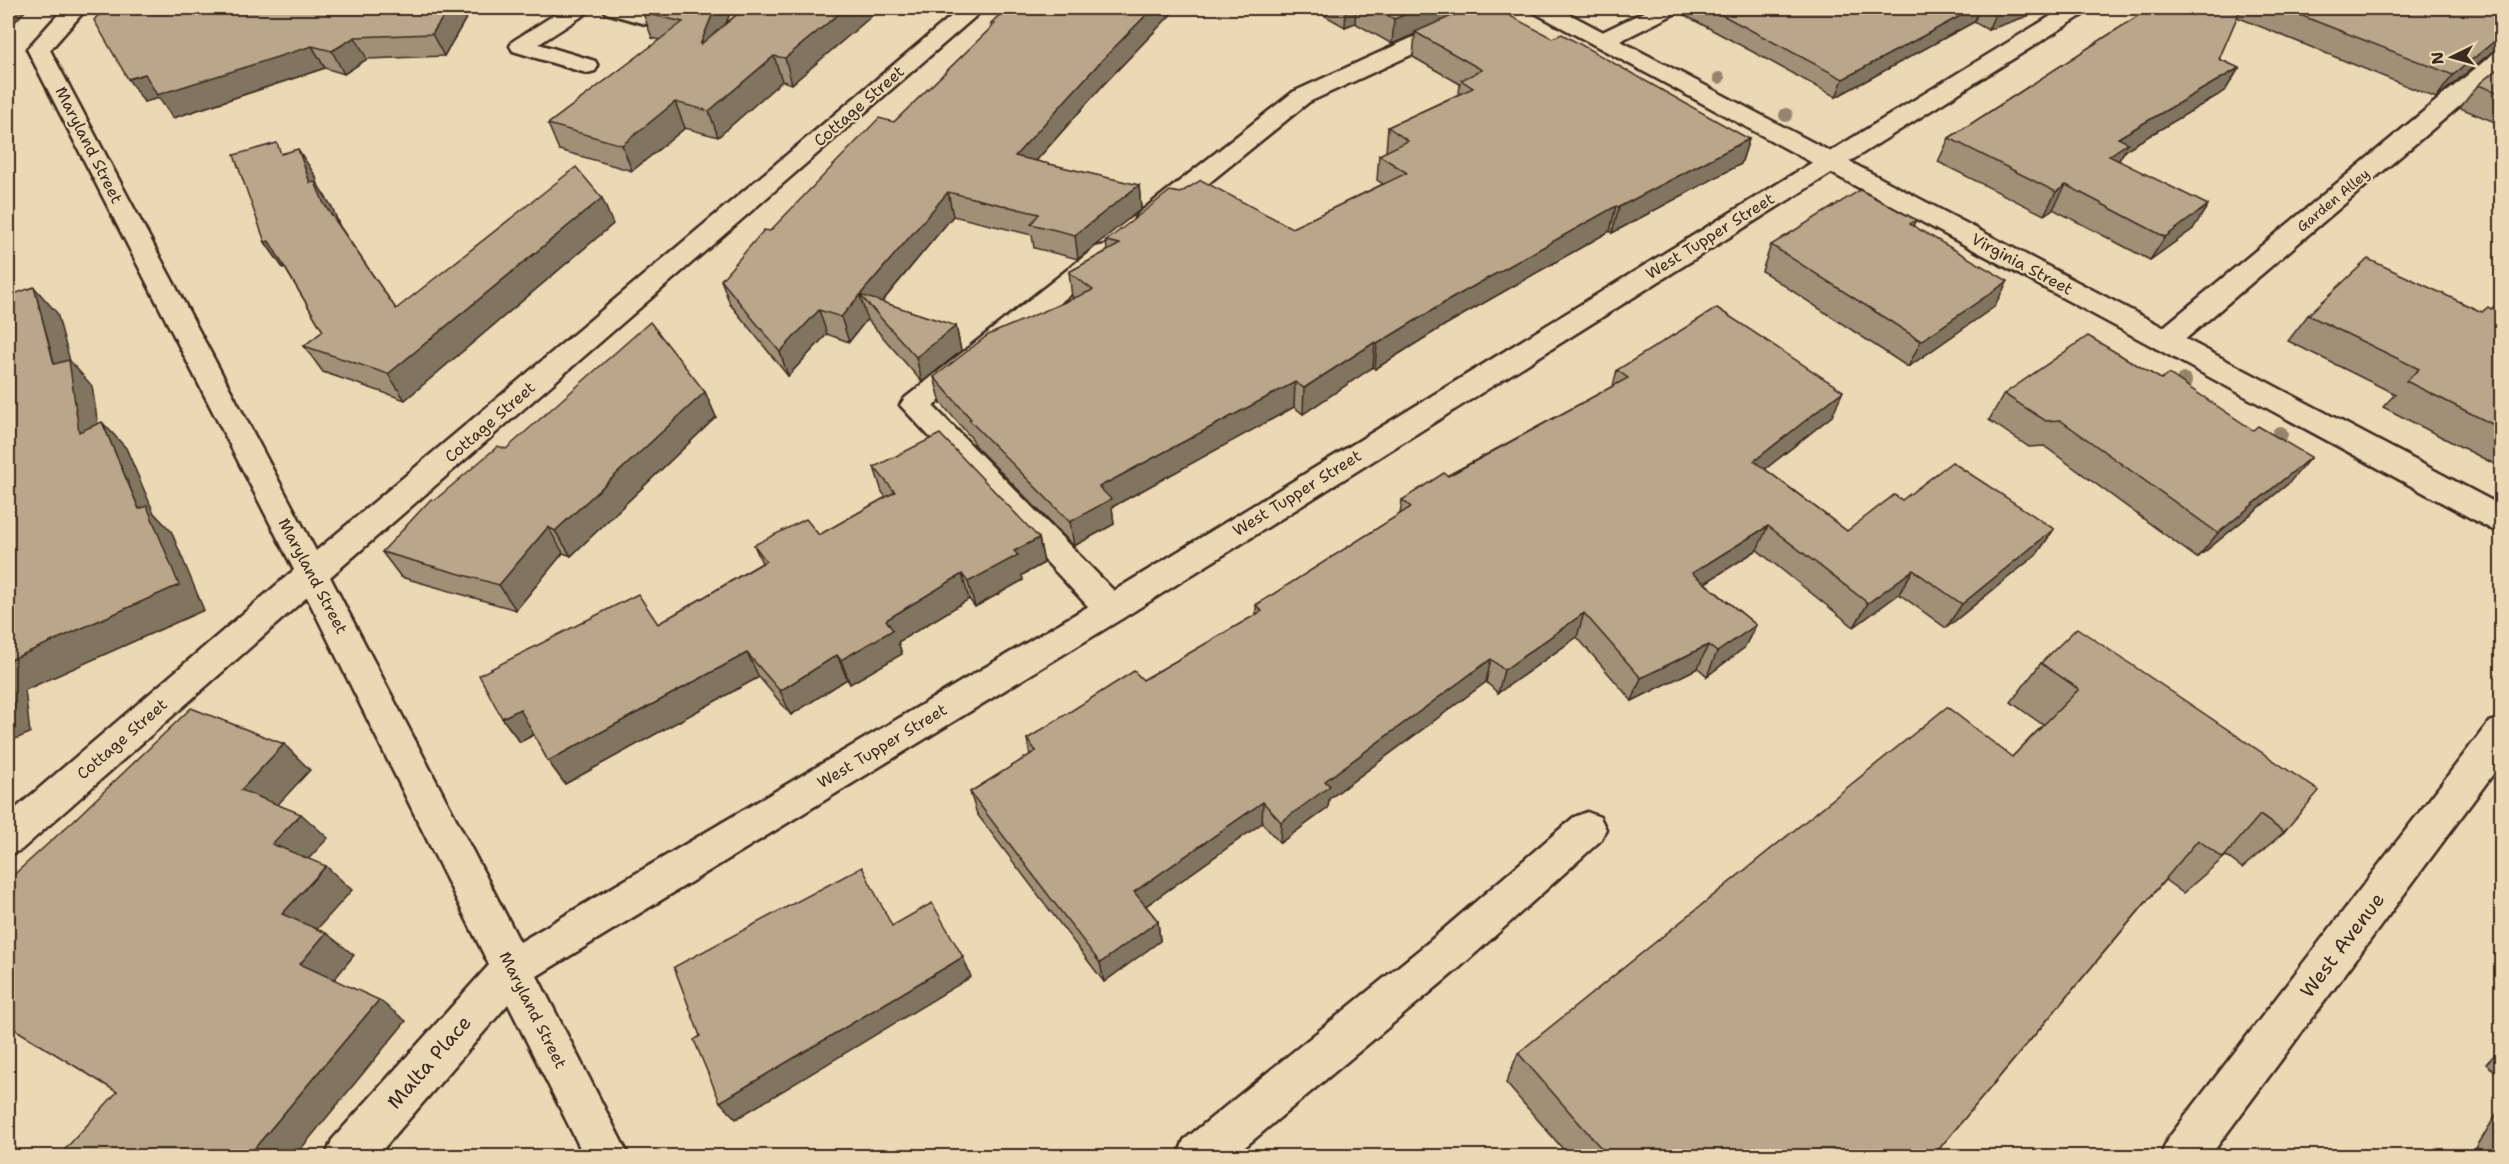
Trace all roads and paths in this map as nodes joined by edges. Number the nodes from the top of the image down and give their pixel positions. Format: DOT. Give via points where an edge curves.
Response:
graph roads {
  1 [pos="76,8"];
  2 [pos="579,8"];
  3 [pos="614,8"];
  4 [pos="974,8"];
  5 [pos="1494,8"];
  6 [pos="1543,8"];
  7 [pos="1668,8"];
  8 [pos="2078,8"];
  9 [pos="663,22"];
  10 [pos="1604,40"];
  11 [pos="2502,58"];
  12 [pos="587,66"];
  13 [pos="1831,162"];
  14 [pos="2165,341"];
  15 [pos="2502,521"];
  16 [pos="312,575"];
  17 [pos="1111,609"];
  18 [pos="2502,733"];
  19 [pos="1587,829"];
  20 [pos="8,838"];
  21 [pos="512,969"];
  22 [pos="348,1156"];
  23 [pos="607,1156"];
  24 [pos="1200,1156"];
  25 [pos="2183,1156"];
  1 -- 16 [label="street, Maryland Street" via="38,49"];
  2 -- 12 [label="street" via="521,46"];
  3 -- 9 [label="street"];
  4 -- 16 [label="street, Cottage Street"];
  5 -- 17 [label="street" via="1301,97 915,405"];
  6 -- 10 [label="street, Virginia Street"];
  7 -- 10 [label="street"];
  8 -- 13 [label="street, West Tupper Street"];
  10 -- 13 [label="street, Virginia Street"];
  11 -- 14 [label="street, Garden Alley"];
  13 -- 14 [label="street, Virginia Street"];
  13 -- 17 [label="street, West Tupper Street"];
  14 -- 15 [label="street, Virginia Street"];
  16 -- 20 [label="street, Cottage Street"];
  16 -- 21 [label="street, Maryland Street"];
  17 -- 21 [label="street, West Tupper Street"];
  18 -- 25 [label="street, West Avenue"];
  19 -- 24 [label="street" via="1444,955"];
  21 -- 22 [label="street, Malta Place"];
  21 -- 23 [label="street, Maryland Street"];
}
